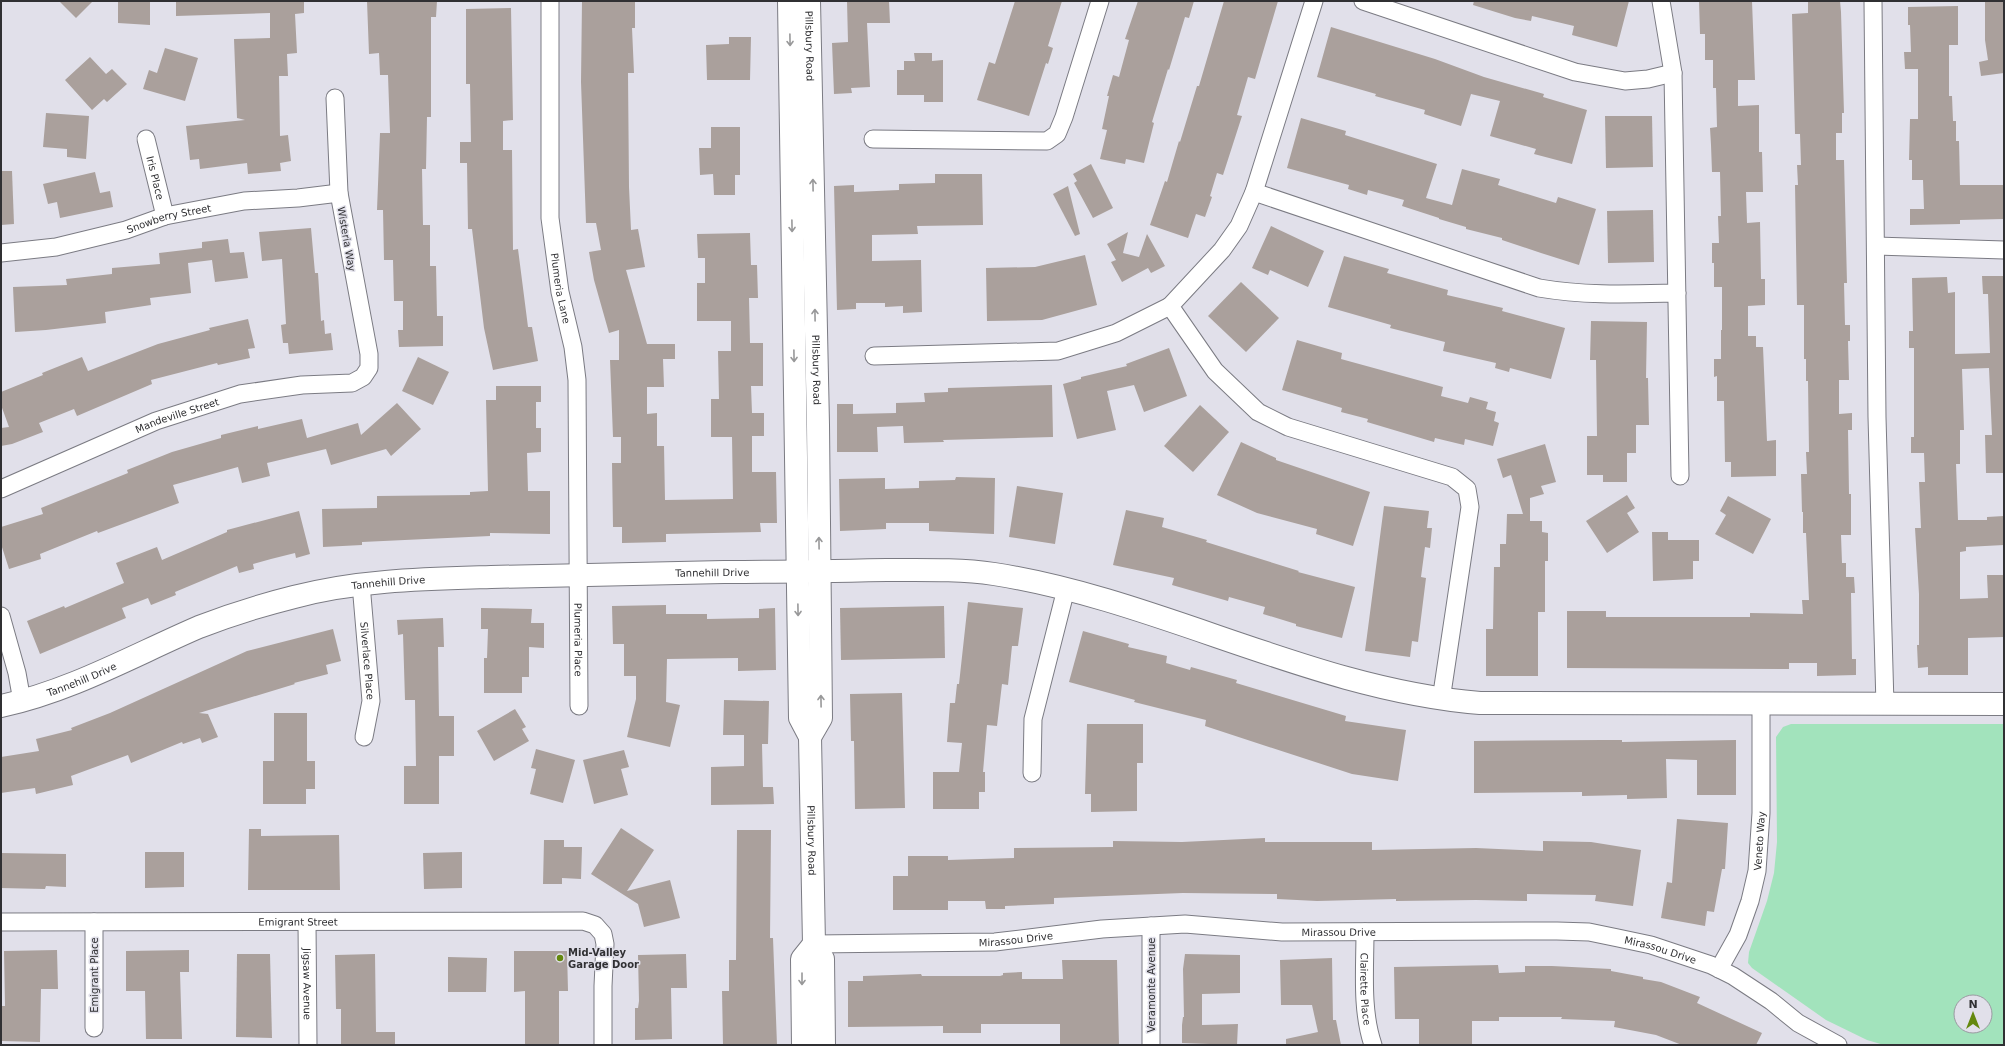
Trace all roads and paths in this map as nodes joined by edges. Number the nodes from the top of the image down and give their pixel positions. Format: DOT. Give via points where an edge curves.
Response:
graph roads {
  1 [pos="550,1"];
  2 [pos="789,1"];
  3 [pos="809,1"];
  4 [pos="1100,1"];
  5 [pos="1314,1"];
  6 [pos="1363,1"];
  7 [pos="1661,1"];
  8 [pos="1873,1"];
  9 [pos="1673,73"];
  10 [pos="336,98"];
  11 [pos="146,139"];
  12 [pos="873,139"];
  13 [pos="1254,192"];
  14 [pos="339,193"];
  15 [pos="165,216"];
  16 [pos="1876,246"];
  17 [pos="2004,250"];
  18 [pos="1,253"];
  19 [pos="1677,293"];
  20 [pos="1170,306"];
  21 [pos="874,356"];
  22 [pos="363,377"];
  23 [pos="1680,476"];
  24 [pos="1,489"];
  25 [pos="797,571"];
  26 [pos="820,571"];
  27 [pos="578,574"];
  28 [pos="360,584"];
  29 [pos="1066,589"];
  30 [pos="1,616"];
  31 [pos="1441,700"];
  32 [pos="11,704"];
  33 [pos="1761,704"];
  34 [pos="2004,704"];
  35 [pos="1885,705"];
  36 [pos="579,706"];
  37 [pos="364,737"];
  38 [pos="810,737"];
  39 [pos="1032,773"];
  40 [pos="1,922"];
  41 [pos="94,922"];
  42 [pos="306,922"];
  43 [pos="1151,926"];
  44 [pos="1365,932"];
  45 [pos="814,944"];
  46 [pos="1719,969"];
  47 [pos="94,1028"];
  48 [pos="308,1045"];
  49 [pos="603,1045"];
  50 [pos="803,1045"];
  51 [pos="824,1045"];
  52 [pos="1151,1045"];
  53 [pos="1373,1045"];
  54 [pos="1838,1045"];
  1 -- 27 [label="street, Plumeria Lane" via="550,218 560,292 573,347 577,380"];
  2 -- 25 [label="street, Pillsbury Road, one-way"];
  26 -- 3 [label="street, Pillsbury Road, one-way"];
  4 -- 12 [label="street" via="1064,117 1057,134 1047,141"];
  5 -- 13 [label="street"];
  6 -- 9 [label="street" via="1575,72 1625,81"];
  7 -- 9 [label="street"];
  8 -- 16 [label="street"];
  9 -- 19 [label="street"];
  10 -- 14 [label="street, Wisteria Way"];
  11 -- 15 [label="street, Iris Place"];
  13 -- 19 [label="street" via="1539,288 1596,294"];
  13 -- 20 [label="street" via="1239,226 1222,250"];
  14 -- 15 [label="street, Snowberry Street" via="244,200"];
  14 -- 22 [label="street, Wisteria Way" via="369,354 369,368"];
  15 -- 18 [label="street, Snowberry Street" via="126,230 56,248"];
  16 -- 17 [label="street"];
  16 -- 35 [label="street" via="1877,417"];
  19 -- 23 [label="street"];
  20 -- 21 [label="street" via="1116,332 1058,351"];
  20 -- 31 [label="street" via="1215,371 1258,412 1288,427 1452,477 1467,489 1470,507"];
  22 -- 24 [label="street, Mandeville Street" via="352,383 308,384 240,394 156,421"];
  25 -- 26 [label="street, Tannehill Drive"];
  25 -- 27 [label="street, Tannehill Drive"];
  25 -- 38 [label="street, Pillsbury Road, one-way" via="800,718"];
  26 -- 29 [label="street, Tannehill Drive" via="921,570 992,574"];
  38 -- 26 [label="street, Pillsbury Road, one-way" via="821,718"];
  27 -- 28 [label="street, Tannehill Drive" via="419,579"];
  27 -- 36 [label="street, Plumeria Place"];
  28 -- 32 [label="street, Tannehill Drive" via="330,588 251,609 201,627 88,678"];
  28 -- 37 [label="street, Silverlace Place" via="371,702"];
  29 -- 31 [label="street, Tannehill Drive" via="1170,620 1342,678"];
  29 -- 39 [label="street" via="1033,719"];
  30 -- 32 [label="street" via="17,673"];
  31 -- 33 [label="street, Tannehill Drive" via="1480,703"];
  33 -- 35 [label="street, Tannehill Drive"];
  33 -- 46 [label="street, Veneto Way" via="1758,871 1738,935"];
  34 -- 35 [label="street, Tannehill Drive"];
  38 -- 45 [label="street, Pillsbury Road"];
  40 -- 41 [label="street, Emigrant Street"];
  41 -- 42 [label="street, Emigrant Street"];
  41 -- 47 [label="street, Emigrant Place"];
  42 -- 48 [label="street, Jigsaw Avenue"];
  42 -- 49 [label="street, Emigrant Street" via="583,921 595,925 603,934 605,944"];
  43 -- 44 [label="street, Mirassou Drive" via="1185,924 1282,932"];
  43 -- 45 [label="street, Mirassou Drive" via="1102,929 995,942"];
  43 -- 52 [label="street, Veramonte Avenue"];
  44 -- 46 [label="street, Mirassou Drive" via="1589,932 1651,946"];
  44 -- 53 [label="street, Clairette Place" via="1366,1013"];
  45 -- 50 [label="street, one-way" via="802,959"];
  45 -- 51 [label="street, Pillsbury Road" via="823,959"];
  46 -- 54 [label="street, Mirassou Drive" via="1771,1001 1798,1023"];
}
